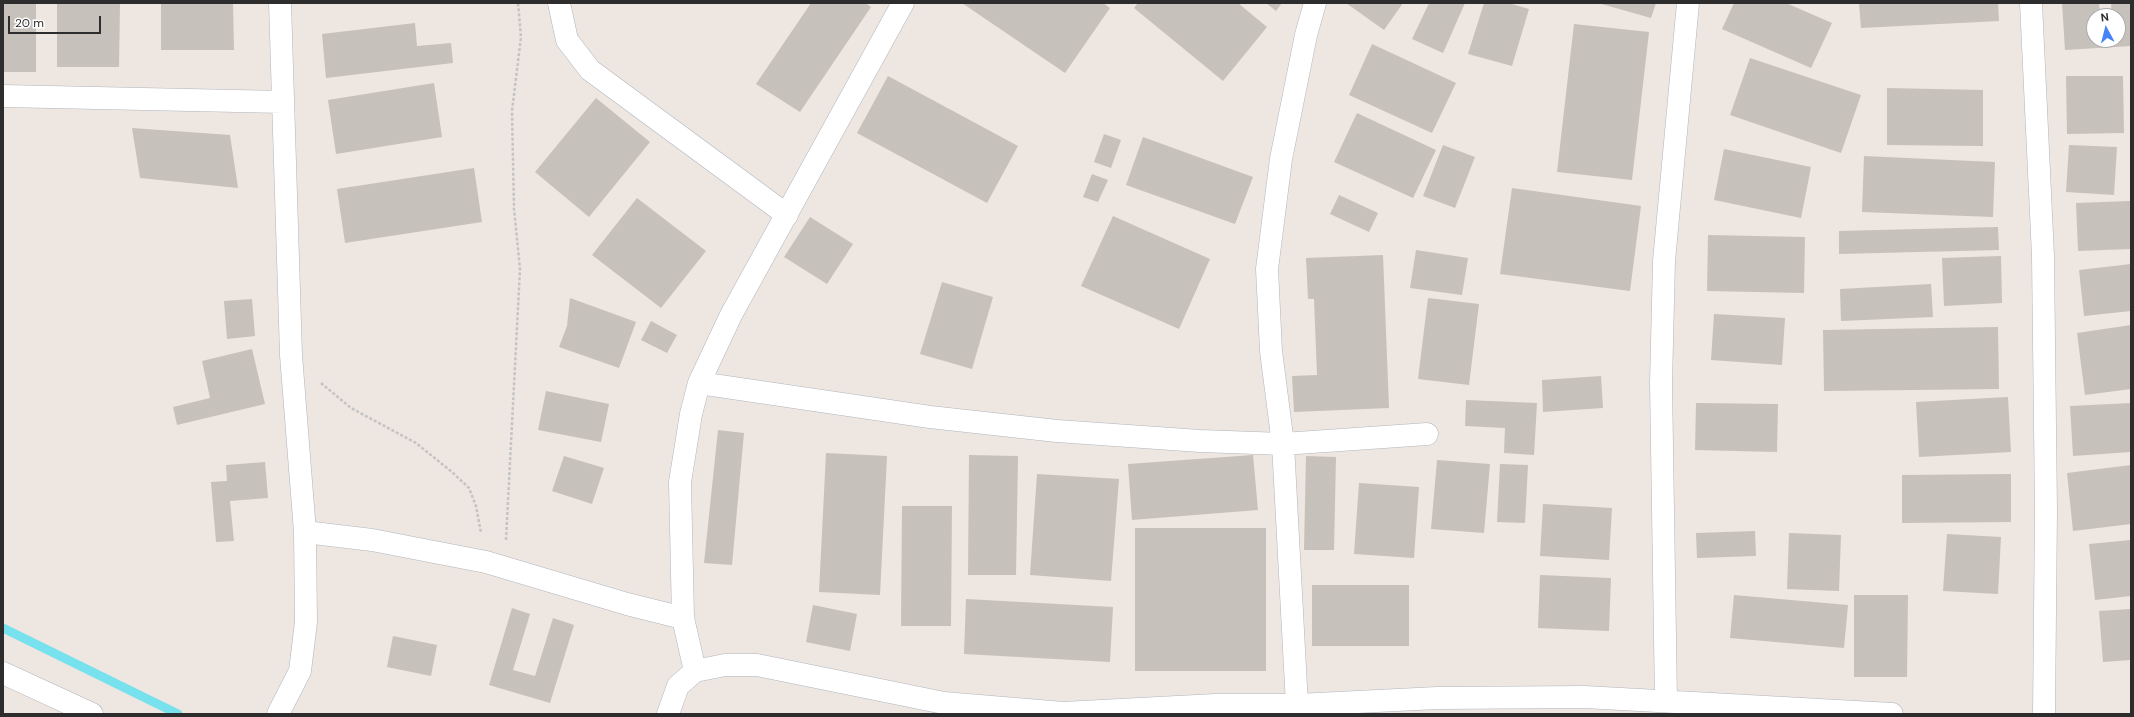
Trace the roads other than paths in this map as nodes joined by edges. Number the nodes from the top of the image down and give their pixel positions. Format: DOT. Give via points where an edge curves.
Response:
graph roads {
  1 [pos="280,3"];
  2 [pos="559,3"];
  3 [pos="903,3"];
  4 [pos="1315,3"];
  5 [pos="1688,3"];
  6 [pos="2030,3"];
  7 [pos="3,96"];
  8 [pos="283,102"];
  9 [pos="787,215"];
  10 [pos="699,383"];
  11 [pos="1427,434"];
  12 [pos="1282,444"];
  13 [pos="305,532"];
  14 [pos="683,618"];
  15 [pos="695,671"];
  16 [pos="3,673"];
  17 [pos="1666,701"];
  18 [pos="1296,705"];
  19 [pos="92,714"];
  20 [pos="278,714"];
  21 [pos="668,714"];
  22 [pos="1892,714"];
  23 [pos="2044,714"];
  1 -- 8 [label="street"];
  2 -- 9 [label="street" via="567,40 590,70"];
  3 -- 9 [label="street"];
  4 -- 12 [label="street" via="1281,159 1267,269 1271,351"];
  5 -- 17 [label="street" via="1664,261 1661,383"];
  6 -- 23 [label="street" via="2043,256 2046,511"];
  7 -- 8 [label="street"];
  8 -- 13 [label="street" via="291,355"];
  9 -- 10 [label="street" via="731,315"];
  10 -- 12 [label="street" via="930,417 1057,431"];
  10 -- 14 [label="street" via="691,414 680,482"];
  11 -- 12 [label="street"];
  12 -- 18 [label="street"];
  13 -- 14 [label="street" via="372,540 495,565"];
  13 -- 20 [label="street" via="306,622 300,671"];
  14 -- 15 [label="street"];
  15 -- 18 [label="street" via="725,665 757,665 944,703 1063,713 1216,705"];
  15 -- 21 [label="street" via="678,686"];
  16 -- 19 [label="street"];
  17 -- 18 [label="street" via="1585,697 1437,698"];
  17 -- 22 [label="street"];
}
